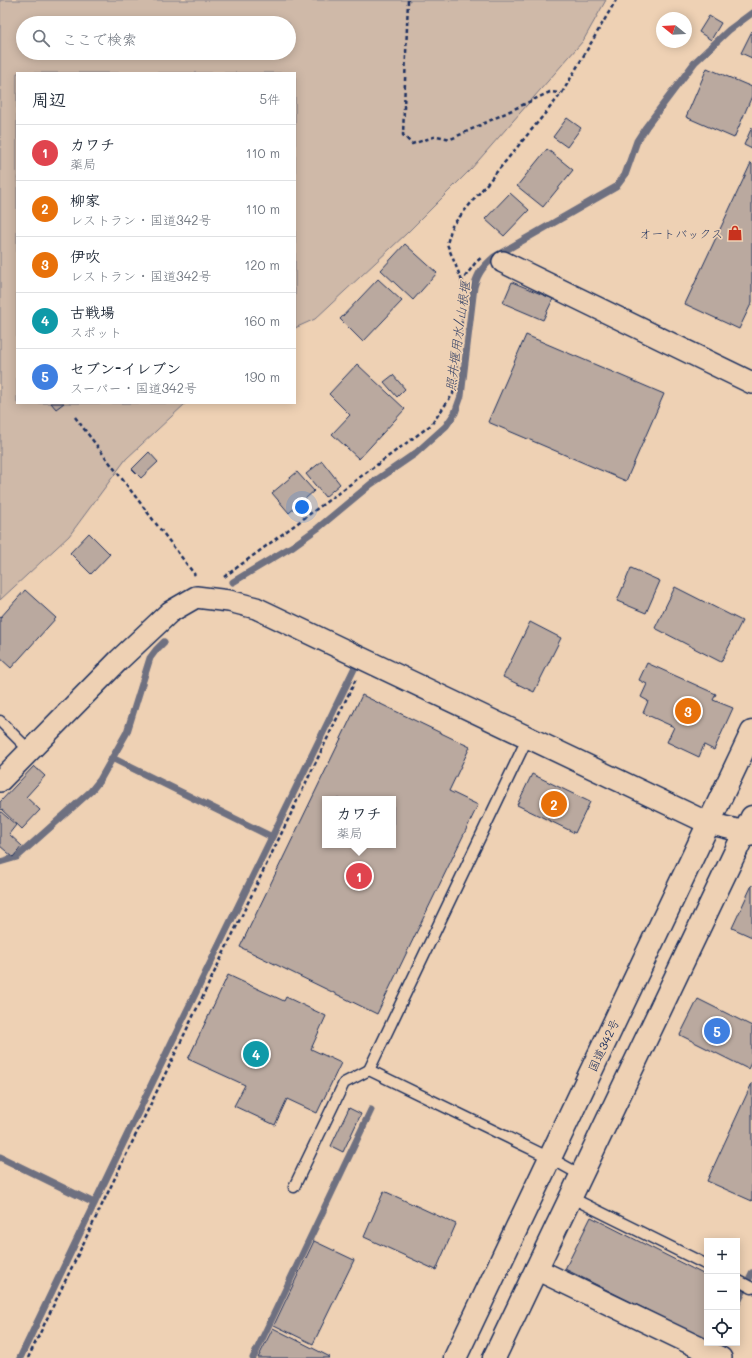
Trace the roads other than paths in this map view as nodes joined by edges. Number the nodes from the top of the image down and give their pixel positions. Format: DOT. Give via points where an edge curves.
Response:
graph roads {
  1 [pos="503,262"];
  2 [pos="752,383"];
  3 [pos="0,721"];
  4 [pos="752,732"];
  5 [pos="528,738"];
  6 [pos="30,751"];
  7 [pos="0,781"];
  8 [pos="708,823"];
  9 [pos="750,828"];
  10 [pos="369,1070"];
  11 [pos="550,1158"];
  12 [pos="581,1176"];
  13 [pos="294,1187"];
  14 [pos="570,1198"];
  15 [pos="704,1264"];
  16 [pos="536,1269"];
  17 [pos="740,1282"];
  18 [pos="752,1288"];
  19 [pos="455,1358"];
  20 [pos="494,1358"];
  21 [pos="721,1358"];
  1 -- 2 [label="street"];
  3 -- 6 [label="lane"];
  4 -- 8 [label="highway, 国道342号"];
  5 -- 6 [label="street" via="256,608 201,594 170,612"];
  5 -- 8 [label="street"];
  5 -- 10 [label="lane"];
  6 -- 7 [label="street"];
  8 -- 9 [label="street"];
  8 -- 11 [label="highway, 国道342号"];
  9 -- 12 [label="highway"];
  10 -- 11 [label="lane"];
  10 -- 13 [label="lane" via="344,1083"];
  11 -- 12 [label="lane"];
  11 -- 19 [label="highway, 国道342号"];
  12 -- 14 [label="highway"];
  14 -- 15 [label="lane"];
  14 -- 16 [label="highway"];
  16 -- 20 [label="highway"];
  16 -- 21 [label="street"];
  17 -- 18 [label="lane"];
}
